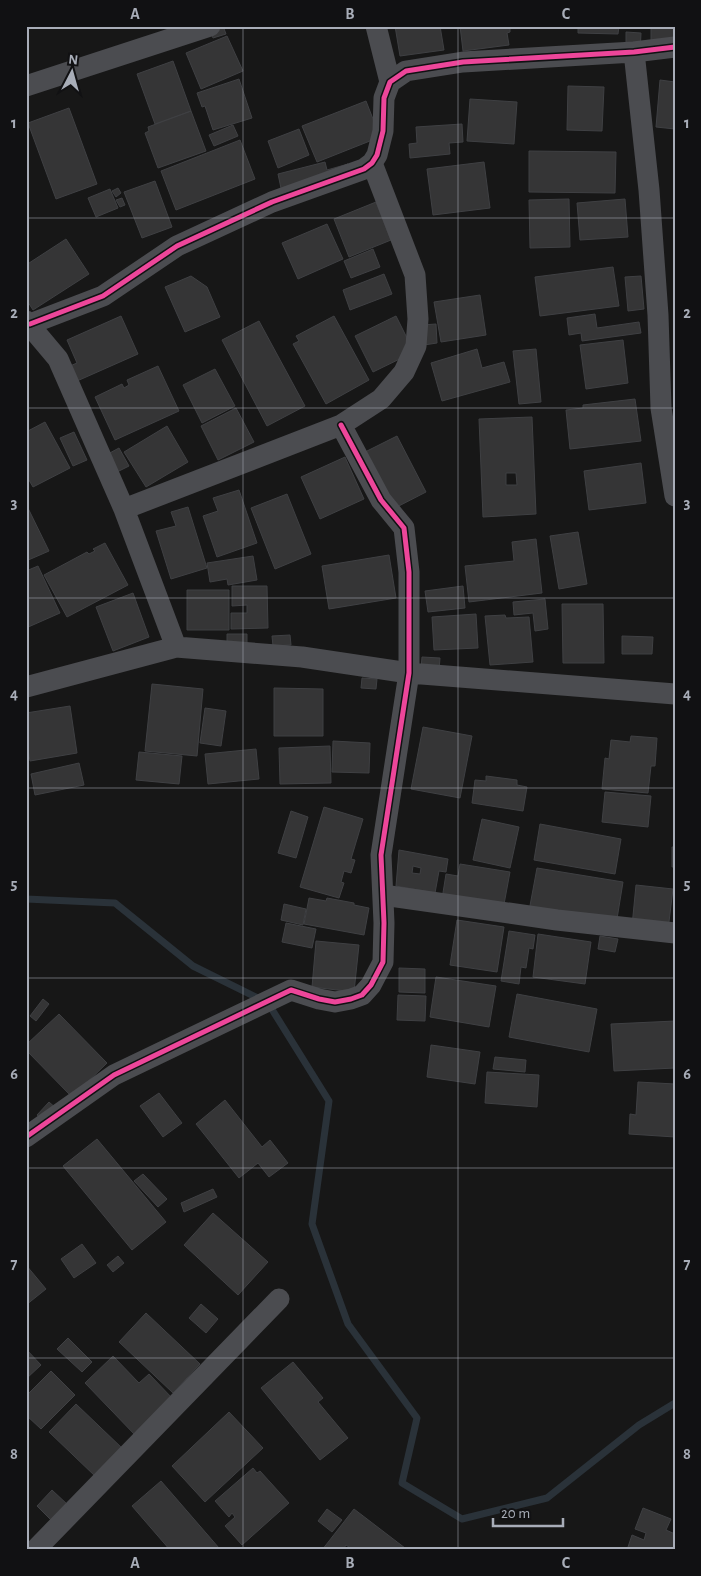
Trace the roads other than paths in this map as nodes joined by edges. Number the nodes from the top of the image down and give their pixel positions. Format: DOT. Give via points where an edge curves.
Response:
graph roads {
  1 [pos="210,26"];
  2 [pos="376,26"];
  3 [pos="675,47"];
  4 [pos="634,52"];
  5 [pos="390,82"];
  6 [pos="26,86"];
  7 [pos="372,164"];
  8 [pos="28,322"];
  9 [pos="341,425"];
  10 [pos="675,496"];
  11 [pos="124,508"];
  12 [pos="176,647"];
  13 [pos="409,673"];
  14 [pos="26,687"];
  15 [pos="675,694"];
  16 [pos="383,895"];
  17 [pos="675,933"];
  18 [pos="26,1137"];
  19 [pos="279,1300"];
  20 [pos="35,1550"];
  1 -- 6 [label="street"];
  2 -- 5 [label="street"];
  3 -- 4 [label="street"];
  4 -- 5 [label="street" via="463,62 406,71"];
  4 -- 10 [label="street" via="650,200 661,408"];
  5 -- 7 [label="street" via="384,98 383,131"];
  7 -- 8 [label="street" via="272,202 177,246 103,296"];
  7 -- 9 [label="street" via="415,275 416,346 404,372 381,398"];
  8 -- 11 [label="street" via="58,360"];
  9 -- 11 [label="street"];
  9 -- 13 [label="street" via="381,500 404,528 409,572"];
  11 -- 12 [label="street"];
  12 -- 13 [label="street" via="302,657"];
  12 -- 14 [label="street"];
  13 -- 15 [label="street"];
  13 -- 16 [label="street" via="381,855"];
  16 -- 17 [label="street"];
  16 -- 18 [label="street" via="383,962 362,995 335,1002 291,990 114,1076"];
  19 -- 20 [label="street"];
}
